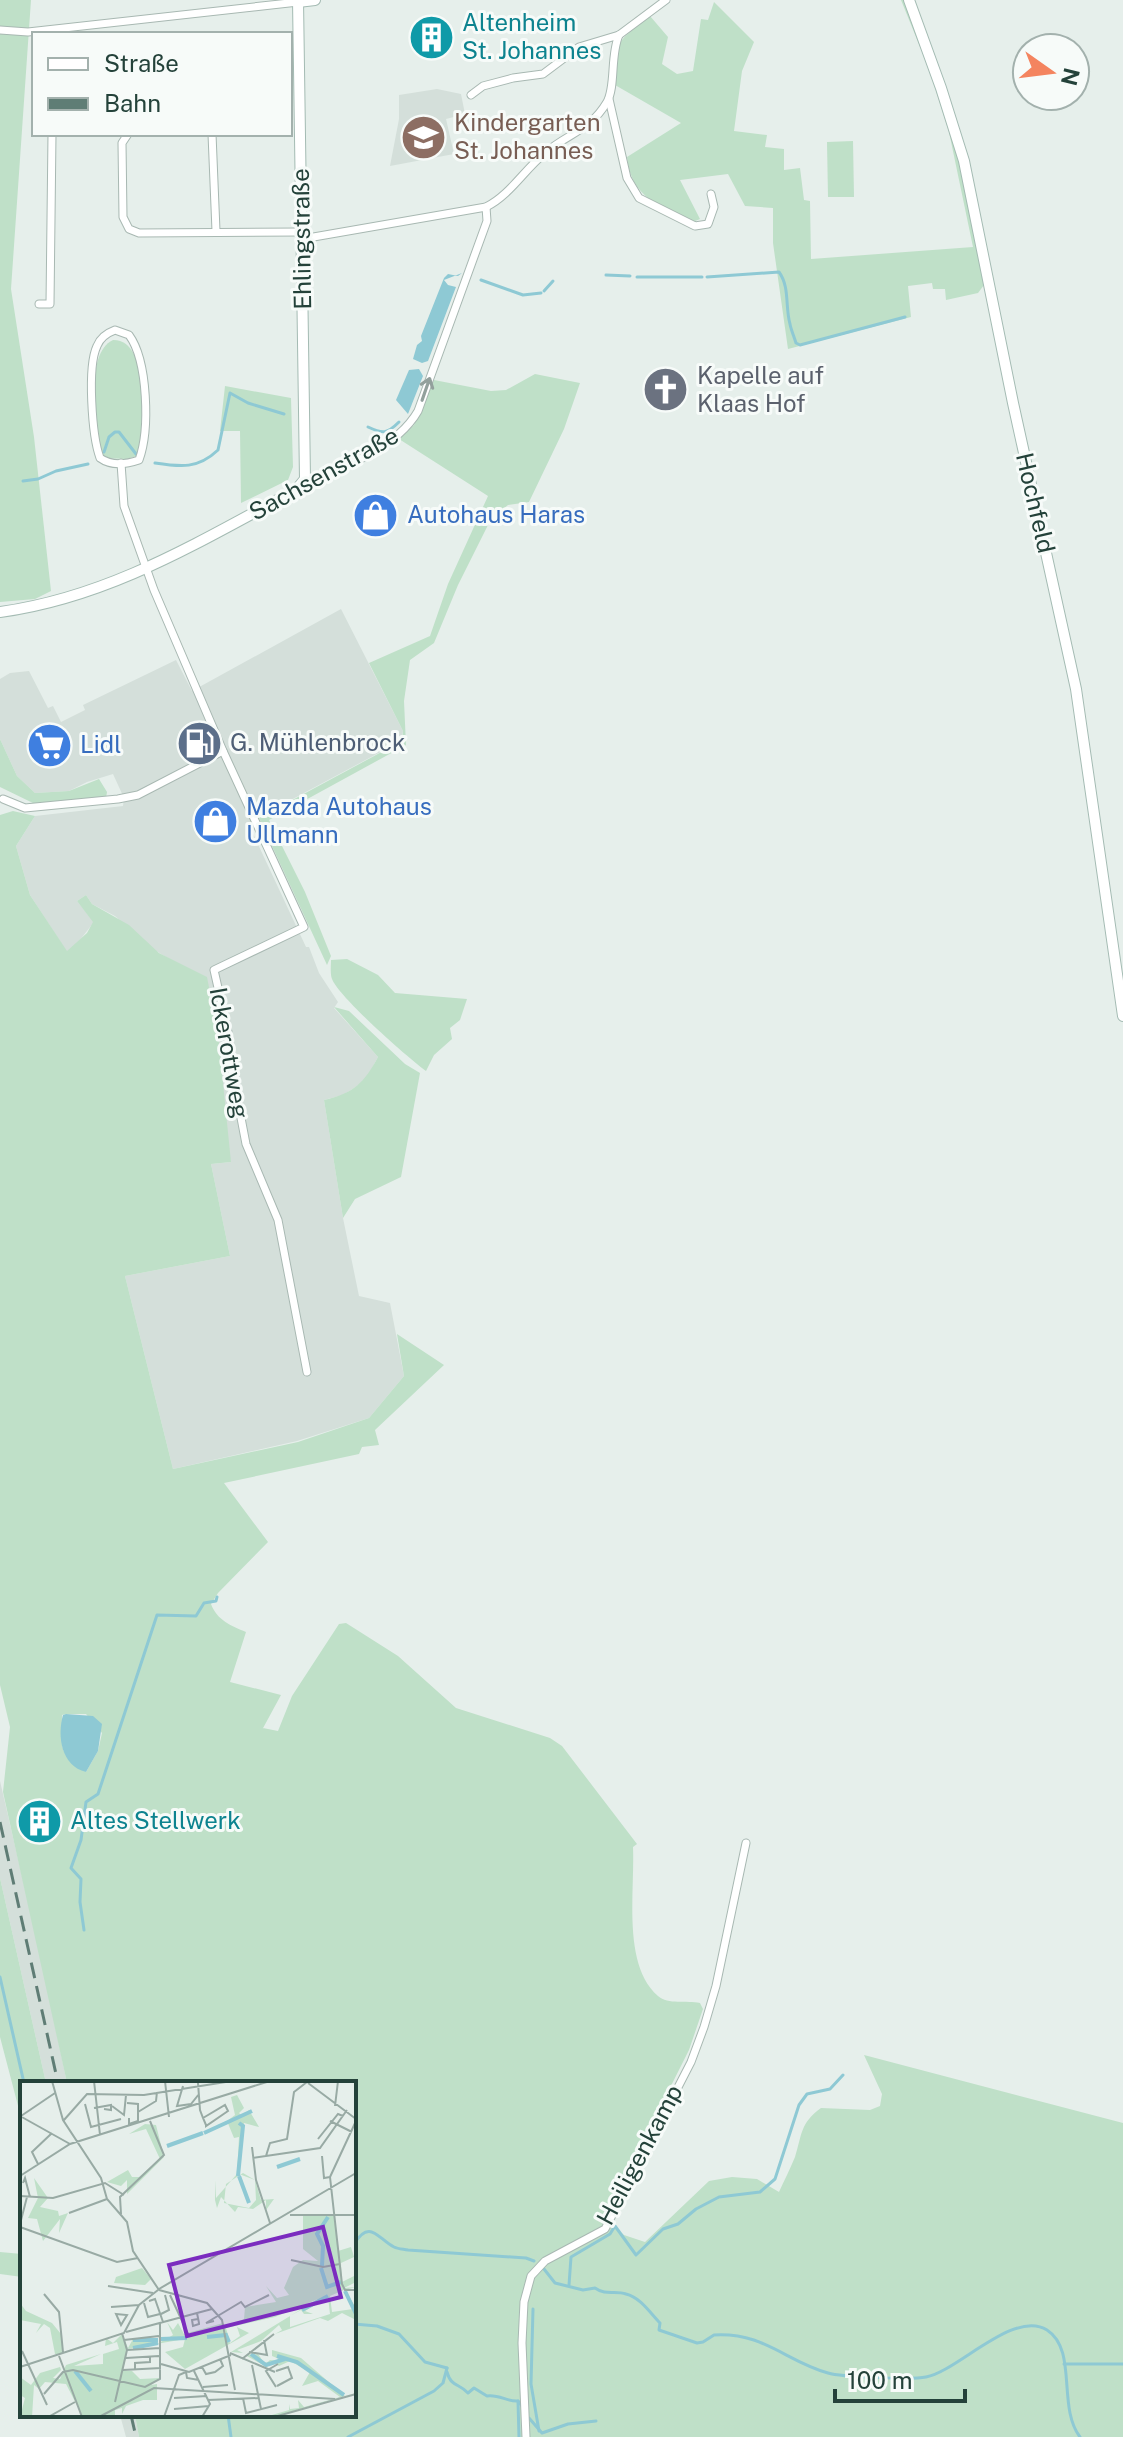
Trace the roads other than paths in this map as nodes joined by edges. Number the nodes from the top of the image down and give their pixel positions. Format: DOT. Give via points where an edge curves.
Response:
graph roads {
  1 [pos="315,0"];
  2 [pos="666,0"];
  3 [pos="909,0"];
  4 [pos="298,1"];
  5 [pos="0,30"];
  6 [pos="619,35"];
  7 [pos="471,95"];
  8 [pos="609,99"];
  9 [pos="52,136"];
  10 [pos="127,136"];
  11 [pos="212,136"];
  12 [pos="711,194"];
  13 [pos="486,207"];
  14 [pos="216,231"];
  15 [pos="302,235"];
  16 [pos="39,304"];
  17 [pos="121,463"];
  18 [pos="305,479"];
  19 [pos="147,569"];
  20 [pos="0,612"];
  21 [pos="223,751"];
  22 [pos="3,799"];
  23 [pos="1123,1016"];
  24 [pos="307,1372"];
  25 [pos="746,1843"];
  26 [pos="526,2437"];
  1 -- 4 [label="street"];
  2 -- 6 [label="street"];
  3 -- 23 [label="street, Hochfeld" via="964,161 1073,674"];
  4 -- 5 [label="street" via="43,30"];
  4 -- 15 [label="street, Ehlingstraße"];
  6 -- 7 [label="street" via="579,47 543,74 483,86"];
  6 -- 8 [label="street"];
  8 -- 12 [label="street" via="627,178 639,198 695,226 708,224 714,207"];
  8 -- 13 [label="street" via="586,127 547,150"];
  9 -- 16 [label="street" via="50,304"];
  10 -- 14 [label="street" via="122,143 123,217 129,229"];
  11 -- 14 [label="street"];
  13 -- 15 [label="street"];
  18 -- 13 [label="street, Sachsenstraße, one-way" via="328,474 380,448 418,411 487,221"];
  14 -- 15 [label="street"];
  15 -- 18 [label="street, Ehlingstraße"];
  17 -- 17 [label="street" via="139,460 143,451 145,407 135,343 115,330 94,352 93,419 100,458"];
  17 -- 19 [label="street, Ickerottweg" via="124,506"];
  18 -- 19 [label="street, Sachsenstraße" via="296,490"];
  19 -- 20 [label="street, Sachsenstraße" via="63,600"];
  19 -- 21 [label="street, Ickerottweg"];
  21 -- 22 [label="street" via="138,795 25,808"];
  21 -- 24 [label="street, Ickerottweg" via="304,927 214,970 246,1144 278,1220"];
  25 -- 26 [label="street, Heiligenkamp" via="716,1986 691,2062 605,2229 545,2261 531,2276 522,2343"];
}
